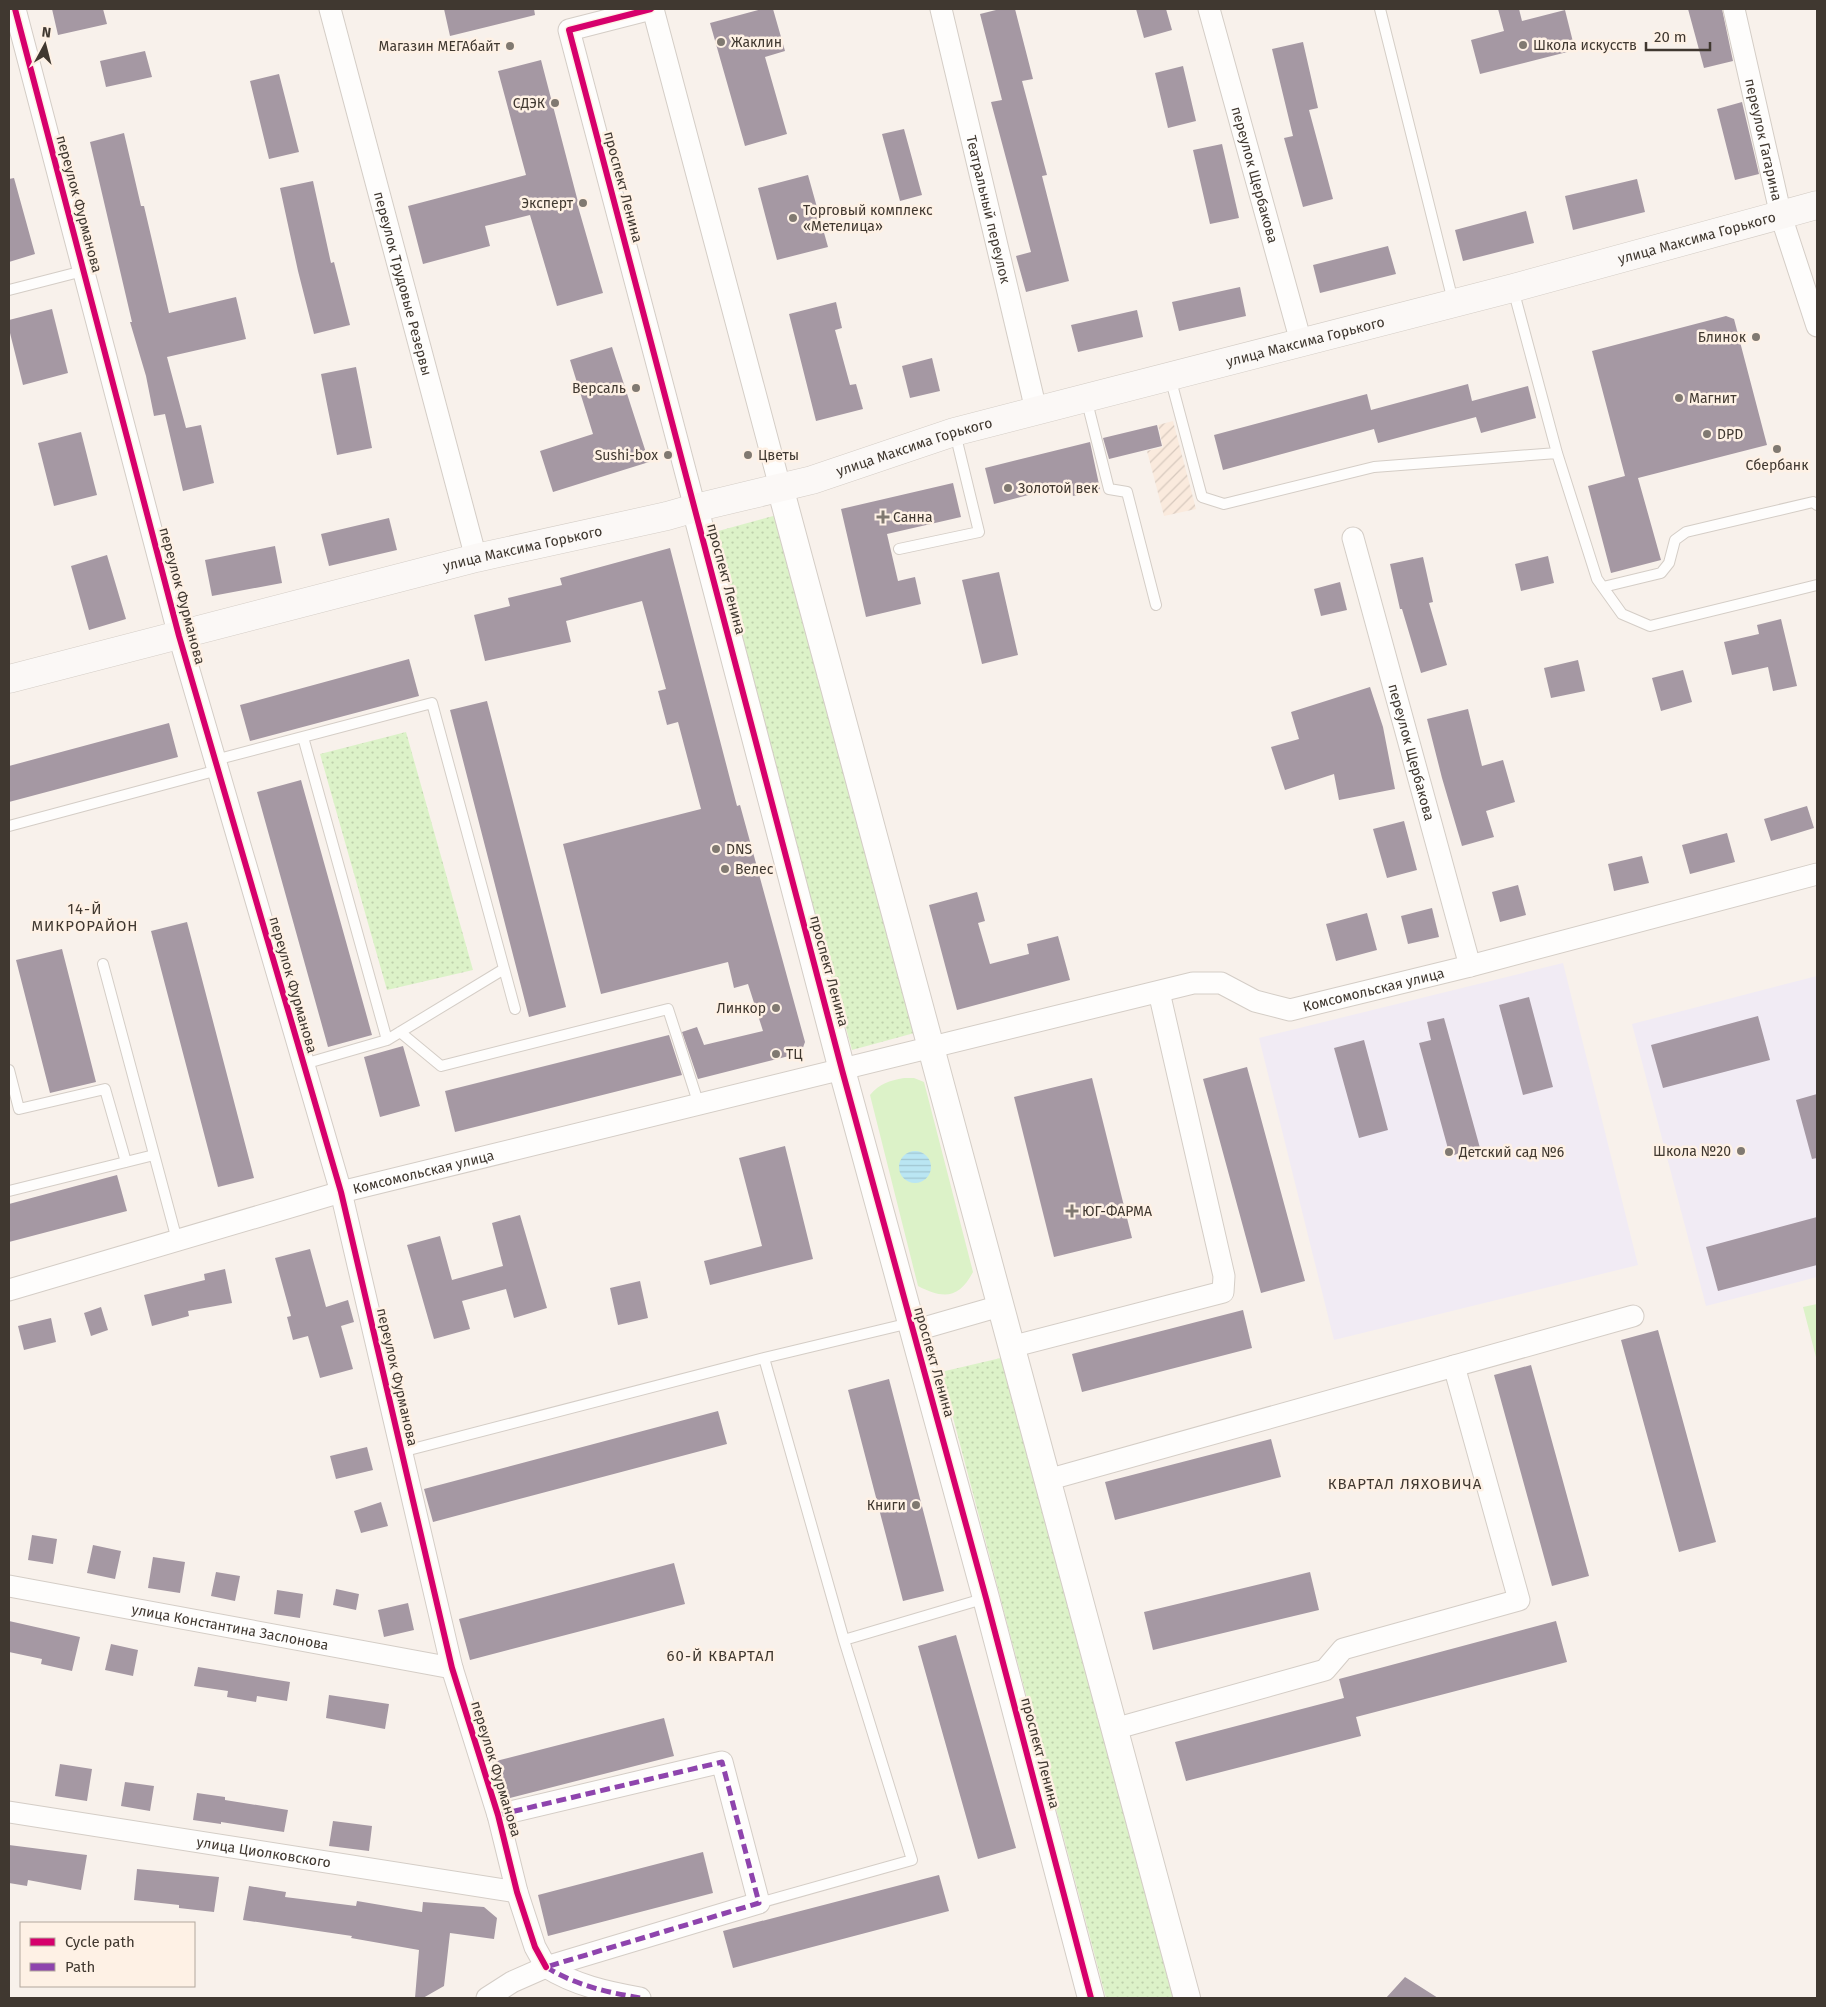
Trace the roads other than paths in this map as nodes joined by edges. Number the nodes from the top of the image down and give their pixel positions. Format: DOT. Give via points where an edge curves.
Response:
graph roads {
  1 [pos="15,9"];
  2 [pos="330,9"];
  3 [pos="652,9"];
  4 [pos="941,9"];
  5 [pos="1209,9"];
  6 [pos="1380,9"];
  7 [pos="1734,9"];
  8 [pos="1817,205"];
  9 [pos="1781,216"];
  10 [pos="84,271"];
  11 [pos="1513,288"];
  12 [pos="9,290"];
  13 [pos="1454,302"];
  14 [pos="1817,326"];
  15 [pos="1301,342"];
  16 [pos="1170,376"];
  17 [pos="1086,397"];
  18 [pos="1036,410"];
  19 [pos="954,432"];
  20 [pos="1557,453"];
  21 [pos="780,487"];
  22 [pos="1817,505"];
  23 [pos="695,508"];
  24 [pos="1353,538"];
  25 [pos="899,549"];
  26 [pos="476,558"];
  27 [pos="1817,585"];
  28 [pos="1603,587"];
  29 [pos="1156,605"];
  30 [pos="179,636"];
  31 [pos="9,679"];
  32 [pos="303,737"];
  33 [pos="216,765"];
  34 [pos="9,826"];
  35 [pos="1817,874"];
  36 [pos="103,964"];
  37 [pos="1470,966"];
  38 [pos="504,969"];
  39 [pos="1159,992"];
  40 [pos="515,1009"];
  41 [pos="400,1032"];
  42 [pos="388,1040"];
  43 [pos="930,1048"];
  44 [pos="304,1064"];
  45 [pos="9,1070"];
  46 [pos="842,1070"];
  47 [pos="699,1105"];
  48 [pos="154,1155"];
  49 [pos="126,1162"];
  50 [pos="9,1192"];
  51 [pos="341,1192"];
  52 [pos="177,1240"];
  53 [pos="9,1290"];
  54 [pos="1000,1306"];
  55 [pos="1633,1316"];
  56 [pos="912,1327"];
  57 [pos="1011,1347"];
  58 [pos="764,1358"];
  59 [pos="1454,1366"];
  60 [pos="401,1452"];
  61 [pos="1047,1480"];
  62 [pos="9,1586"];
  63 [pos="986,1598"];
  64 [pos="844,1640"];
  65 [pos="452,1668"];
  66 [pos="1114,1729"];
  67 [pos="9,1812"];
  68 [pos="498,1814"];
  69 [pos="518,1892"];
  70 [pos="759,1903"];
  71 [pos="546,1967"];
  72 [pos="487,1998"];
  73 [pos="640,1998"];
  74 [pos="1091,1998"];
  75 [pos="1187,1998"];
  1 -- 10 [label="street, переулок Фурманова"];
  2 -- 26 [label="street, переулок Трудовые Резервы"];
  3 -- 21 [label="street, проспект Ленина"];
  3 -- 23 [label="street, проспект Ленина" via="569,30"];
  4 -- 18 [label="street, Театральный переулок"];
  5 -- 15 [label="street, переулок Щербакова"];
  6 -- 13 [label="lane"];
  7 -- 9 [label="street, переулок Гагарина"];
  8 -- 9 [label="main road, улица Максима Горького"];
  9 -- 11 [label="main road, улица Максима Горького"];
  9 -- 14 [label="street, переулок Гагарина"];
  10 -- 12 [label="lane"];
  10 -- 30 [label="street, переулок Фурманова"];
  11 -- 13 [label="main road, улица Максима Горького"];
  11 -- 20 [label="lane"];
  13 -- 15 [label="main road, улица Максима Горького"];
  15 -- 16 [label="main road, улица Максима Горького"];
  16 -- 17 [label="main road, улица Максима Горького"];
  16 -- 20 [label="lane" via="1202,497 1224,504 1374,467"];
  17 -- 18 [label="main road, улица Максима Горького"];
  17 -- 29 [label="lane" via="1109,489 1127,492"];
  18 -- 19 [label="main road, улица Максима Горького"];
  19 -- 21 [label="main road, улица Максима Горького" via="812,480"];
  19 -- 25 [label="lane" via="979,532"];
  20 -- 28 [label="lane" via="1597,579"];
  21 -- 23 [label="main road, улица Максима Горького"];
  21 -- 43 [label="street, проспект Ленина"];
  22 -- 28 [label="lane" via="1813,502 1686,532 1675,540 1669,563 1661,573"];
  23 -- 26 [label="main road, улица Максима Горького"];
  23 -- 46 [label="street, проспект Ленина"];
  24 -- 37 [label="street, переулок Щербакова"];
  26 -- 30 [label="main road, улица Максима Горького"];
  27 -- 28 [label="lane" via="1650,626 1622,614"];
  30 -- 31 [label="main road, улица Максима Горького"];
  30 -- 33 [label="street, переулок Фурманова"];
  32 -- 33 [label="lane"];
  32 -- 38 [label="lane" via="432,703"];
  32 -- 42 [label="lane"];
  33 -- 34 [label="lane"];
  33 -- 44 [label="street, переулок Фурманова"];
  35 -- 37 [label="street, Комсомольская улица"];
  36 -- 48 [label="lane"];
  37 -- 39 [label="street, Комсомольская улица" via="1290,1010 1255,1001 1221,983 1193,983"];
  38 -- 40 [label="lane"];
  38 -- 41 [label="lane"];
  39 -- 43 [label="street, Комсомольская улица"];
  39 -- 57 [label="street" via="1224,1276 1223,1292"];
  41 -- 42 [label="lane"];
  41 -- 47 [label="lane" via="441,1066 668,1009"];
  42 -- 44 [label="lane"];
  43 -- 46 [label="street"];
  43 -- 54 [label="street, проспект Ленина"];
  44 -- 51 [label="street, переулок Фурманова"];
  45 -- 49 [label="lane" via="19,1109 106,1089"];
  46 -- 47 [label="street, Комсомольская улица"];
  46 -- 56 [label="street, проспект Ленина"];
  47 -- 51 [label="street, Комсомольская улица"];
  48 -- 49 [label="lane"];
  48 -- 52 [label="lane"];
  49 -- 50 [label="lane"];
  51 -- 52 [label="street, Комсомольская улица"];
  51 -- 60 [label="street, переулок Фурманова"];
  52 -- 53 [label="street, Комсомольская улица"];
  54 -- 56 [label="street, проспект Ленина"];
  54 -- 57 [label="street, проспект Ленина"];
  55 -- 59 [label="street"];
  56 -- 58 [label="lane"];
  56 -- 63 [label="street, проспект Ленина"];
  57 -- 61 [label="street, проспект Ленина"];
  58 -- 60 [label="lane"];
  58 -- 64 [label="lane"];
  59 -- 61 [label="street"];
  59 -- 66 [label="street" via="1519,1600 1343,1649 1325,1670"];
  60 -- 65 [label="street, переулок Фурманова"];
  61 -- 66 [label="street, проспект Ленина"];
  62 -- 65 [label="street, улица Константина Заслонова"];
  63 -- 64 [label="lane"];
  63 -- 74 [label="street, проспект Ленина"];
  64 -- 70 [label="lane" via="912,1860"];
  65 -- 68 [label="street, переулок Фурманова"];
  66 -- 75 [label="street, проспект Ленина"];
  67 -- 69 [label="street, улица Циолковского"];
  68 -- 69 [label="street, переулок Фурманова"];
  68 -- 70 [label="street" via="722,1762"];
  69 -- 71 [label="street, переулок Фурманова" via="535,1947"];
  70 -- 71 [label="street"];
  71 -- 72 [label="street" via="512,1982"];
  71 -- 73 [label="street" via="590,1988"];
}
